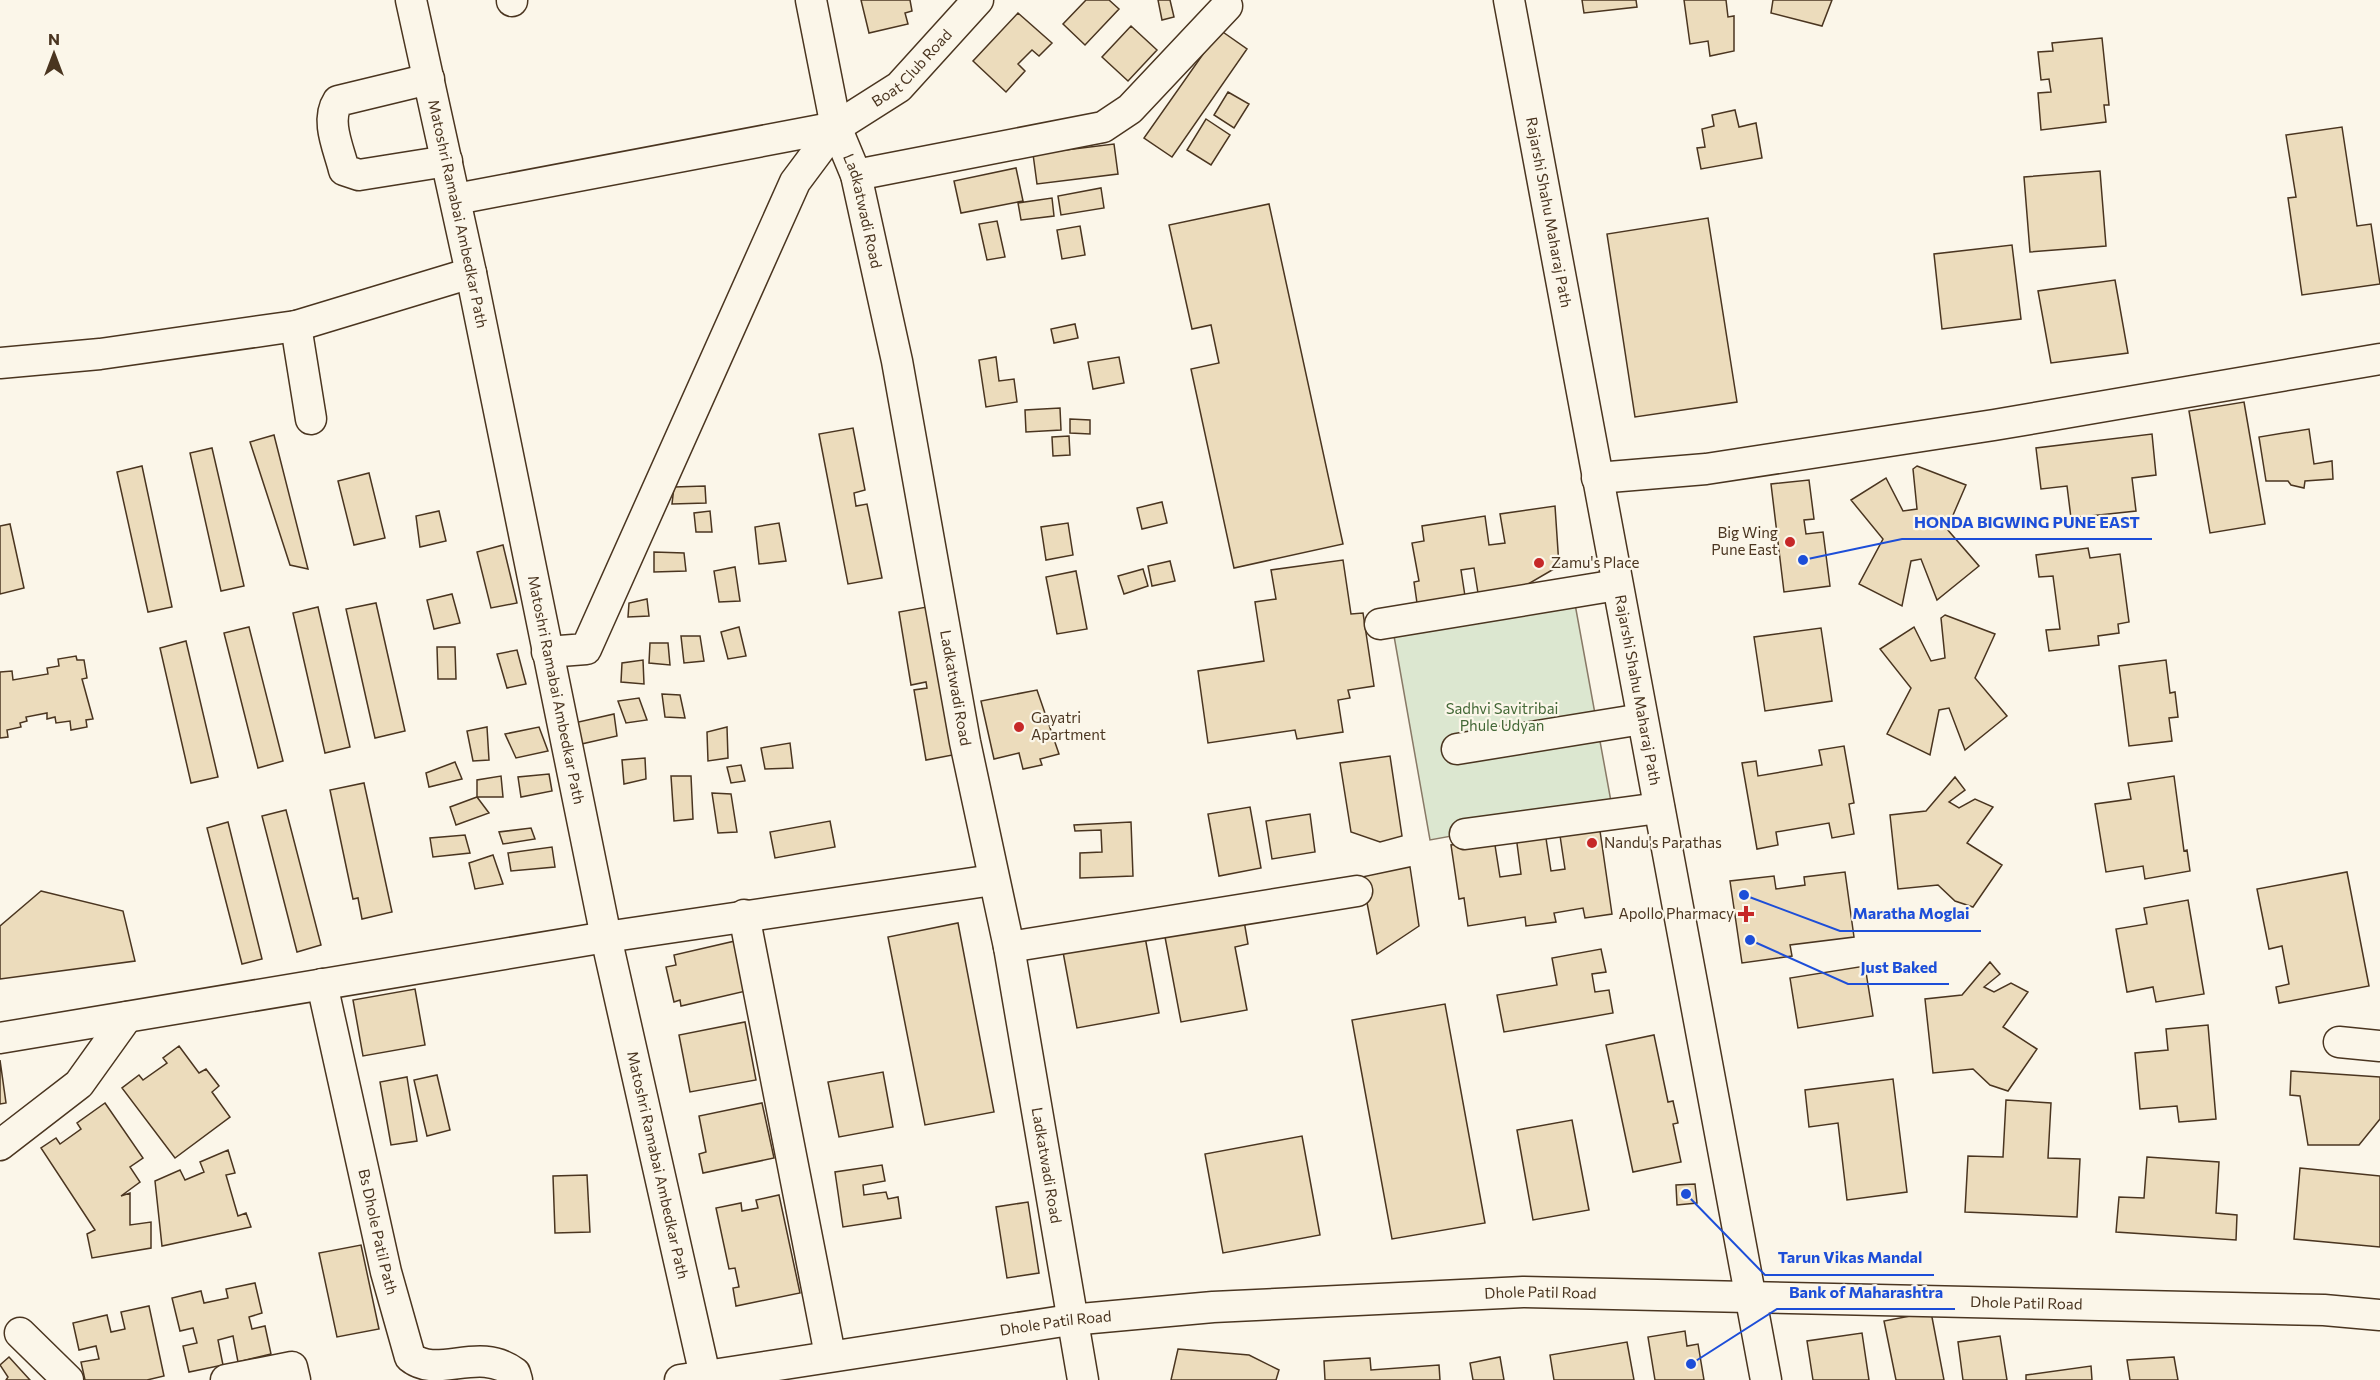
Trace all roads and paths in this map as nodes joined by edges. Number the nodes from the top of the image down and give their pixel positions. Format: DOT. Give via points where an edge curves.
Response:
graph roads {
  1 [pos="411,0"];
  2 [pos="811,0"];
  3 [pos="978,0"];
  4 [pos="1509,0"];
  5 [pos="1227,6"];
  6 [pos="429,79"];
  7 [pos="836,127"];
  8 [pos="447,161"];
  9 [pos="856,175"];
  10 [pos="456,199"];
  11 [pos="471,273"];
  12 [pos="296,326"];
  13 [pos="2380,359"];
  14 [pos="0,363"];
  15 [pos="311,419"];
  16 [pos="1597,478"];
  17 [pos="1617,585"];
  18 [pos="1380,624"];
  19 [pos="548,652"];
  20 [pos="1642,719"];
  21 [pos="1458,749"];
  22 [pos="1659,808"];
  23 [pos="1465,834"];
  24 [pos="993,880"];
  25 [pos="1357,891"];
  26 [pos="744,915"];
  27 [pos="606,937"];
  28 [pos="1009,947"];
  29 [pos="322,984"];
  30 [pos="126,1017"];
  31 [pos="0,1038"];
  32 [pos="2338,1042"];
  33 [pos="2380,1046"];
  34 [pos="0,1145"];
  35 [pos="1751,1297"];
  36 [pos="2380,1315"];
  37 [pos="1070,1320"];
  38 [pos="20,1333"];
  39 [pos="830,1355"];
  40 [pos="697,1378"];
  41 [pos="68,1380"];
  42 [pos="226,1380"];
  43 [pos="295,1380"];
  44 [pos="517,1380"];
  45 [pos="1083,1380"];
  46 [pos="1766,1380"];
  1 -- 6 [label="street, Matoshri Ramabai Ambedkar Path"];
  2 -- 7 [label="street, Ladkatwadi Road"];
  3 -- 7 [label="street, Boat Club Road" via="899,87"];
  4 -- 16 [label="street, Rajarshi Shahu Maharaj Path"];
  5 -- 9 [label="street" via="1130,109 1104,127"];
  6 -- 8 [label="street, Matoshri Ramabai Ambedkar Path"];
  6 -- 8 [label="street" via="338,101 332,122 344,170 349,174"];
  7 -- 9 [label="street, Ladkatwadi Road"];
  7 -- 10 [label="street"];
  7 -- 19 [label="street" via="795,182 586,649"];
  8 -- 10 [label="street, Matoshri Ramabai Ambedkar Path"];
  9 -- 24 [label="street, Ladkatwadi Road" via="897,361"];
  10 -- 11 [label="street, Matoshri Ramabai Ambedkar Path"];
  11 -- 12 [label="street"];
  11 -- 19 [label="street, Matoshri Ramabai Ambedkar Path"];
  12 -- 14 [label="street" via="100,354"];
  12 -- 15 [label="street"];
  13 -- 16 [label="street" via="1706,469"];
  16 -- 17 [label="street, Rajarshi Shahu Maharaj Path"];
  17 -- 18 [label="street"];
  17 -- 20 [label="street, Rajarshi Shahu Maharaj Path"];
  19 -- 27 [label="street, Matoshri Ramabai Ambedkar Path"];
  20 -- 21 [label="street"];
  20 -- 22 [label="street, Rajarshi Shahu Maharaj Path"];
  22 -- 23 [label="street"];
  22 -- 35 [label="street, Rajarshi Shahu Maharaj Path"];
  24 -- 26 [label="street"];
  24 -- 28 [label="street, Ladkatwadi Road"];
  25 -- 28 [label="street"];
  26 -- 27 [label="street"];
  26 -- 39 [label="street"];
  27 -- 29 [label="street"];
  27 -- 40 [label="street, Matoshri Ramabai Ambedkar Path"];
  28 -- 37 [label="street, Ladkatwadi Road"];
  29 -- 30 [label="street"];
  29 -- 44 [label="street, Bs Dhole Patil Path" via="386,1272 410,1357 416,1366 438,1374 489,1363 504,1365 515,1373"];
  30 -- 31 [label="street"];
  30 -- 34 [label="street" via="79,1084"];
  32 -- 33 [label="street"];
  35 -- 36 [label="street, Dhole Patil Road" via="2324,1310"];
  35 -- 37 [label="street, Dhole Patil Road" via="1523,1292 1213,1307"];
  35 -- 46 [label="street, Rajarshi Shahu Maharaj Path"];
  37 -- 39 [label="street, Dhole Patil Road"];
  37 -- 45 [label="street, Ladkatwadi Road"];
  38 -- 41 [label="street"];
  39 -- 40 [label="street, Dhole Patil Road"];
  42 -- 43 [label="street" via="291,1367"];
}
